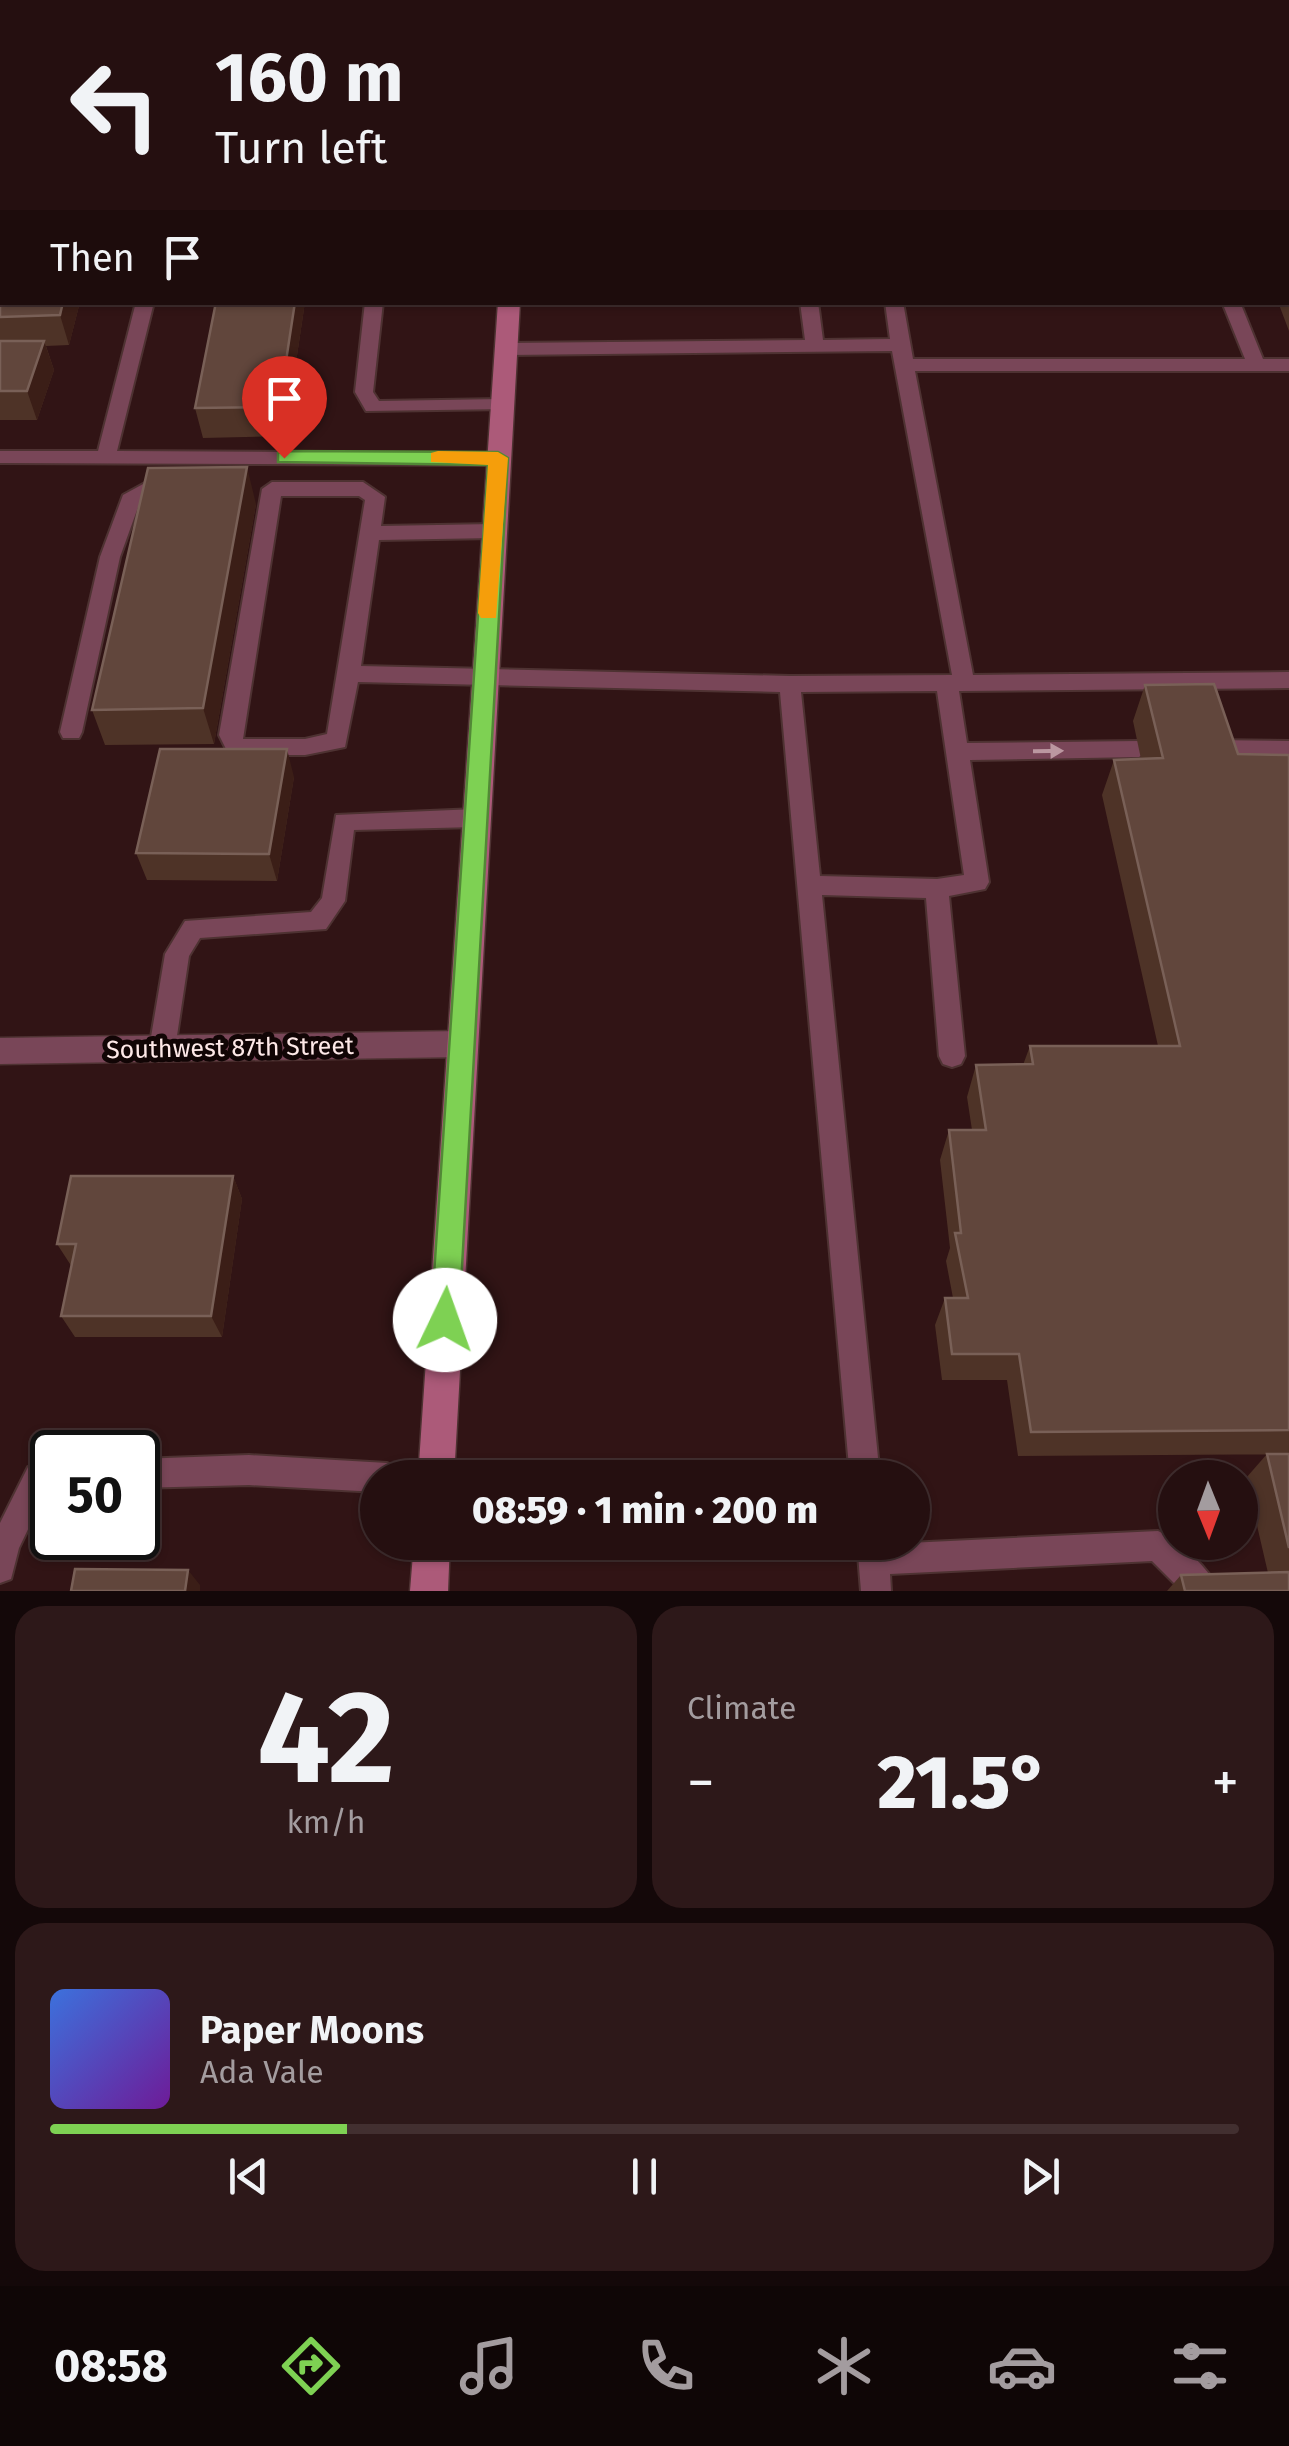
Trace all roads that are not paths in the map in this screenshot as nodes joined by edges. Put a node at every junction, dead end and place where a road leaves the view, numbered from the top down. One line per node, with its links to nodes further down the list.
1 (143, 305): 14 (lane)
2 (374, 305): 12 (lane)
3 (509, 305): 8 (main road)
4 (809, 305): 7 (lane)
5 (895, 305): 9 (lane)
6 (1232, 305): 10 (lane)
7 (815, 347): 8 (lane); 9 (lane)
8 (506, 349): 12 (main road)
9 (903, 355): 10 (lane); 22 (lane)
10 (1256, 364): 11 (lane)
11 (1289, 364)
12 (502, 405): 15 (main road)
13 (0, 457): 14 (lane)
14 (106, 457): 15 (lane)
15 (498, 458): 17 (main road)
16 (195, 489): 24 (lane)
17 (494, 532): 18 (lane); 20 (main road)
18 (372, 533): 19 (lane); 19 (lane)
19 (349, 674): 20 (lane)
20 (484, 675): 23 (lane); 29 (main road)
21 (1289, 680): 22 (lane)
22 (955, 683): 23 (lane); 28 (lane)
23 (790, 684): 30 (lane)
24 (71, 732)
25 (1209, 748): 27 (lane)
26 (1139, 749): 28 (lane, one-way to 26)
27 (1289, 749)
28 (957, 752): 31 (lane)
29 (476, 818): 32 (main road); 33 (lane)
30 (809, 886): 31 (lane); 37 (lane)
31 (937, 889): 35 (lane)
32 (461, 1044): 33 (street, Southwest 87th Street); 36 (main road)
33 (162, 1049): 34 (street, Southwest 87th Street)
34 (0, 1052)
35 (952, 1056)
36 (437, 1460)
37 (863, 1460)
38 (160, 1473): 39 (lane)
39 (360, 1476)
40 (30, 1494): 43 (lane)
41 (431, 1560): 44 (main road)
42 (874, 1565): 45 (lane)
43 (0, 1568)
44 (429, 1591)
45 (1204, 1591)

